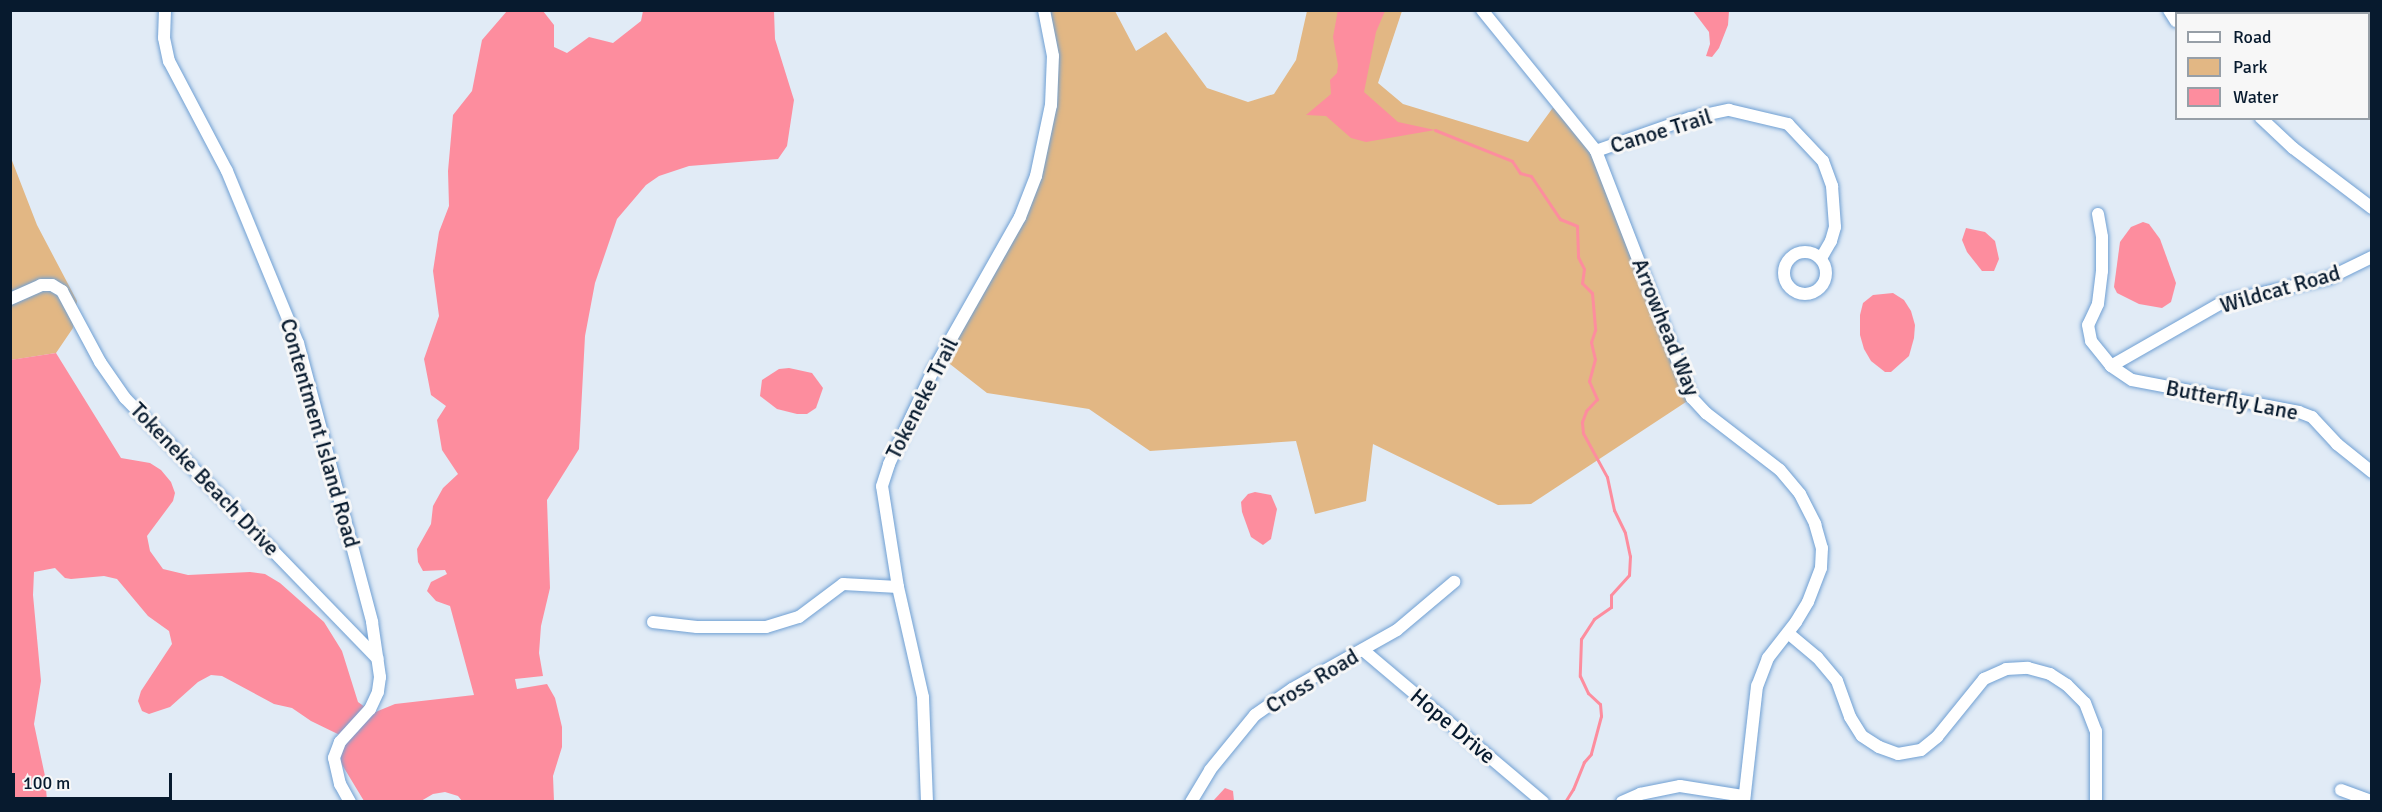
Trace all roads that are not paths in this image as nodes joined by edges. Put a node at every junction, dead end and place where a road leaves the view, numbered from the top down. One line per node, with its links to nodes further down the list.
1 (165, 10): 18 (street, Contentment Island Road)
2 (1044, 10): 14 (street, Tokeneke Trail)
3 (1482, 10): 5 (street, Arrowhead Way)
4 (2263, 120): 6 (street)
5 (1596, 151): 8 (street, Canoe Trail); 16 (street, Arrowhead Way)
6 (2372, 208)
7 (2098, 214): 11 (street)
8 (1821, 258)
9 (2372, 258): 11 (street, Wildcat Road)
10 (10, 299): 18 (street, Tokeneke Beach Drive)
11 (2110, 366): 12 (street, Butterfly Lane)
12 (2372, 472)
13 (1454, 582): 17 (street, Cross Road)
14 (898, 587): 15 (street); 22 (street, Tokeneke Trail)
15 (653, 622)
16 (1788, 633): 20 (street, Arrowhead Way); 26 (street)
17 (1364, 650): 23 (street, Cross Road); 24 (street, Hope Drive)
18 (378, 659): 21 (street, Contentment Island Road)
19 (2342, 790): 27 (street)
20 (1744, 799): 25 (street)
21 (350, 801)
22 (927, 801)
23 (1191, 801)
24 (1543, 801)
25 (1622, 801)
26 (2096, 801)
27 (2372, 801)

